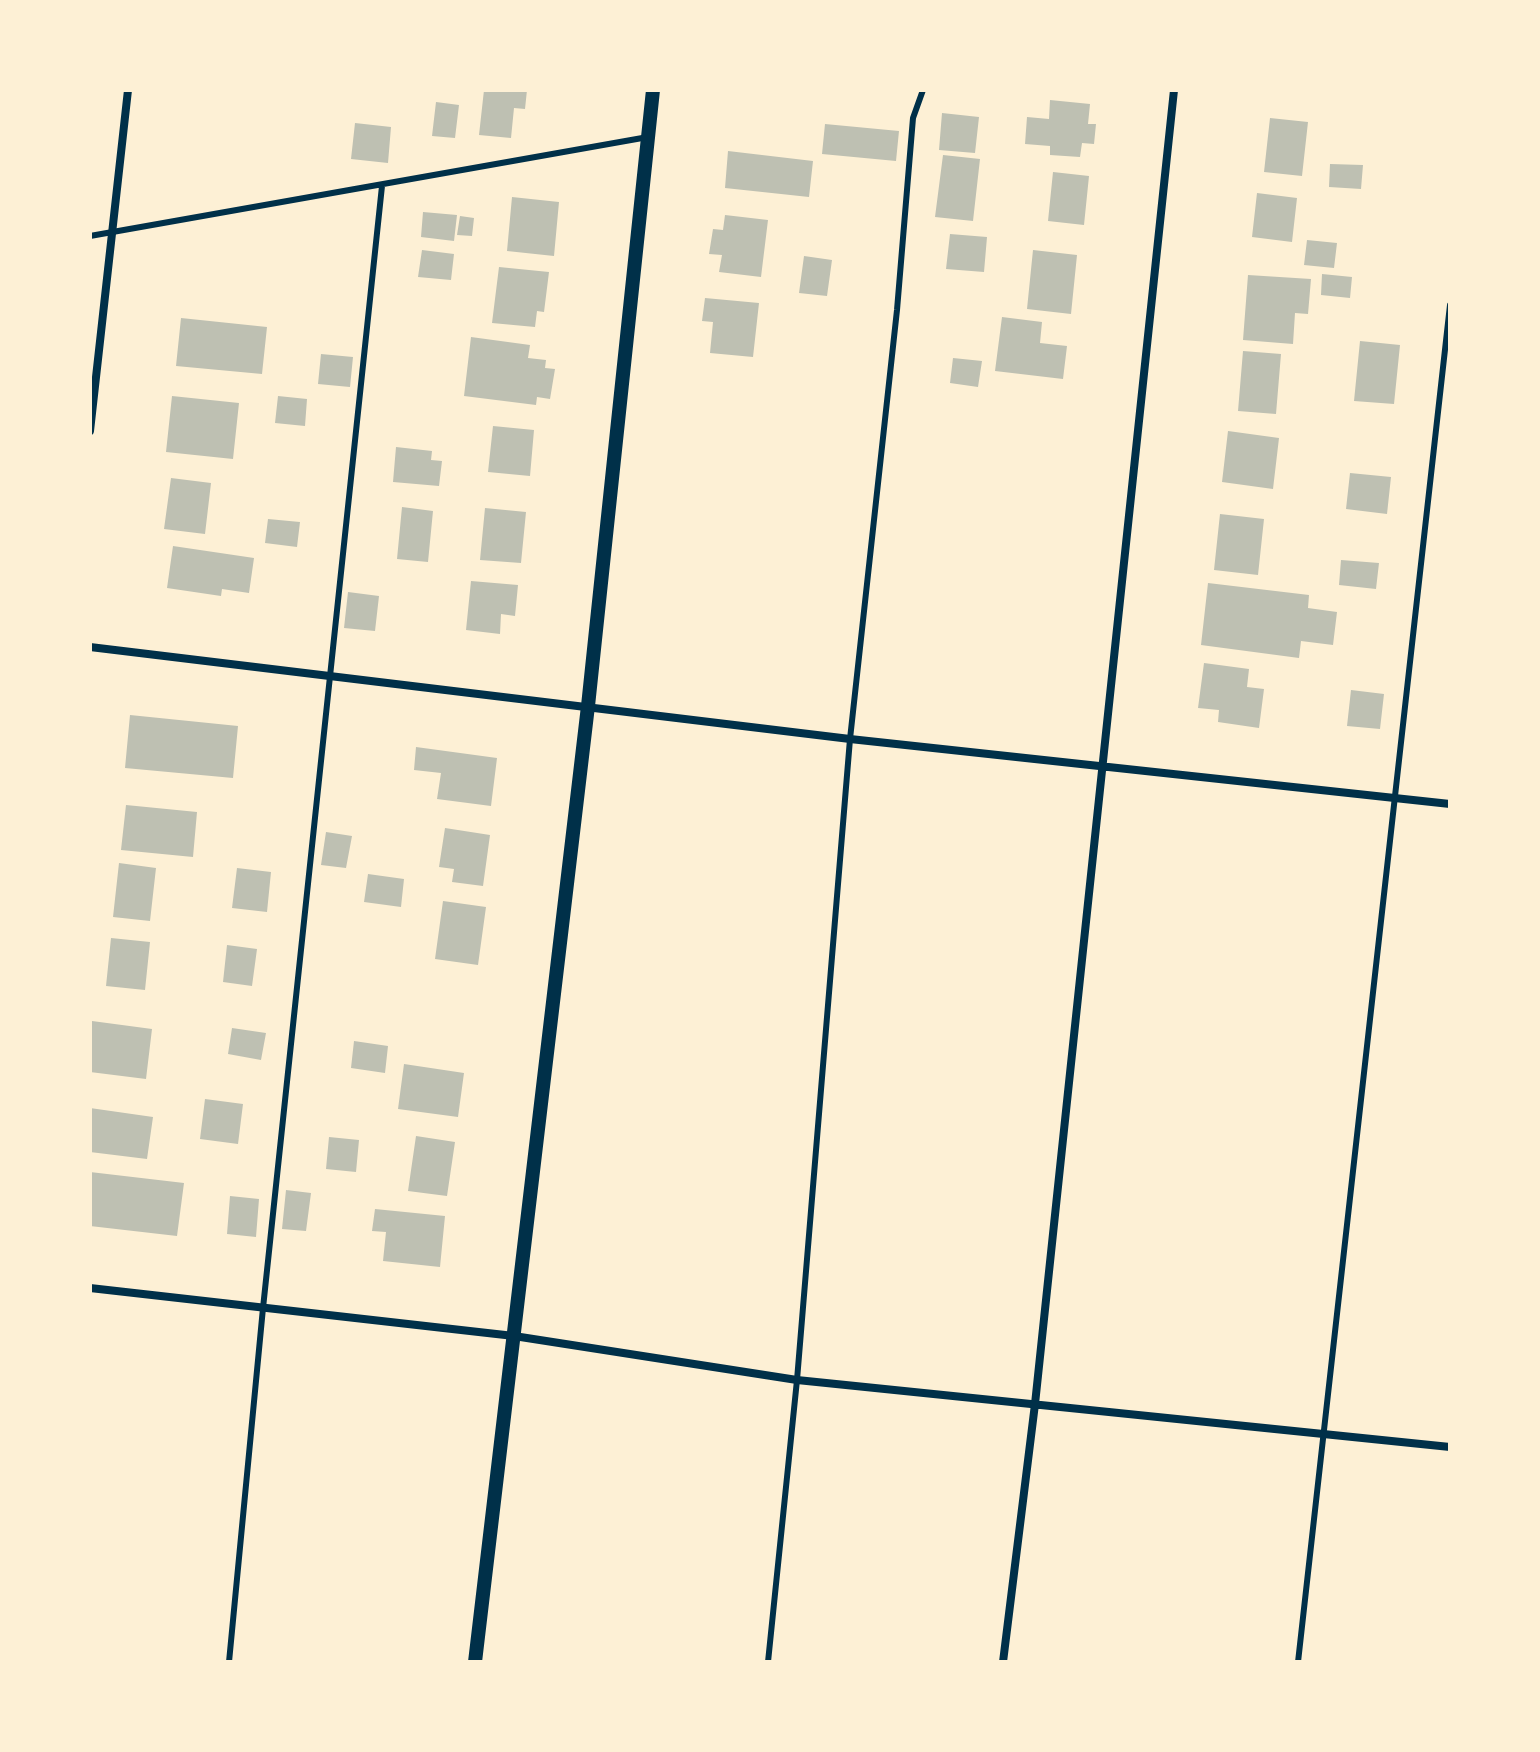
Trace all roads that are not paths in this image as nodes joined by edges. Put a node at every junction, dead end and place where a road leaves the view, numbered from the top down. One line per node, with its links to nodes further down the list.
1 (128, 90): 7 (street)
2 (653, 90): 5 (street)
3 (923, 90): 14 (lane)
4 (1174, 90): 15 (street)
5 (648, 137): 6 (lane); 13 (street)
6 (382, 186): 7 (lane); 12 (lane)
7 (112, 232): 8 (lane); 10 (street)
8 (90, 236)
9 (1450, 305): 16 (lane)
10 (90, 431)
11 (90, 647): 12 (street)
12 (332, 676): 13 (street); 19 (lane)
13 (588, 706): 14 (street); 20 (street)
14 (850, 739): 15 (street); 21 (lane)
15 (1104, 765): 16 (street); 22 (street)
16 (1394, 798): 17 (street); 23 (lane)
17 (1450, 804)
18 (90, 1288): 19 (street)
19 (263, 1308): 20 (street); 25 (lane)
20 (514, 1336): 21 (street); 26 (street)
21 (797, 1380): 22 (street); 27 (lane)
22 (1035, 1404): 23 (street); 28 (street)
23 (1325, 1434): 24 (street); 29 (lane)
24 (1450, 1447)
25 (229, 1662)
26 (475, 1662)
27 (768, 1662)
28 (1003, 1662)
29 (1298, 1662)

